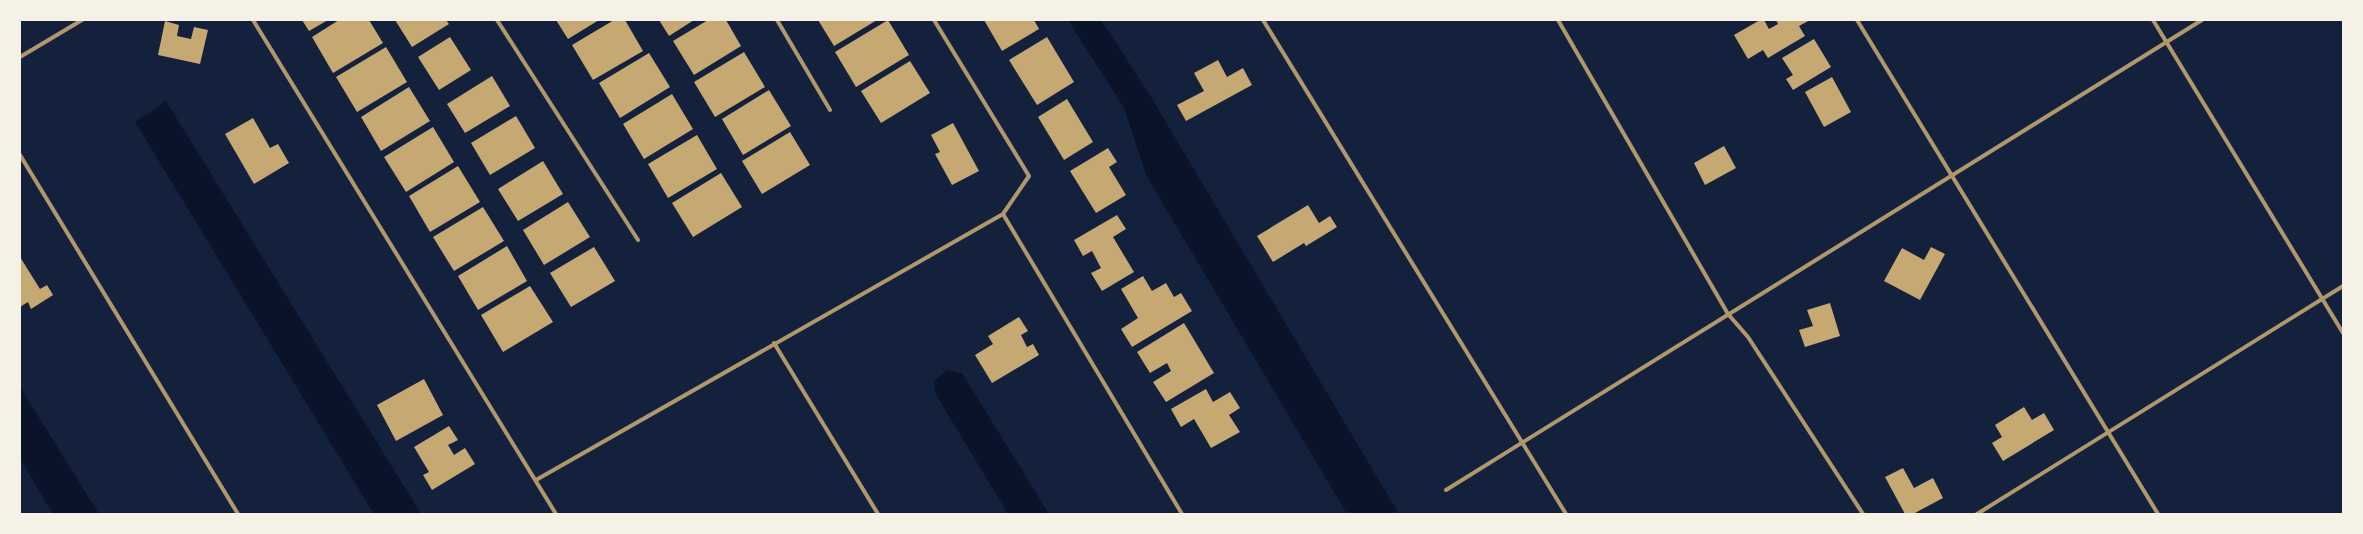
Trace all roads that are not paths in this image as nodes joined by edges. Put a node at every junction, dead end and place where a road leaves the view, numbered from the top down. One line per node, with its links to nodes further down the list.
1 (82, 20): 12 (street)
2 (253, 20): 25 (street)
3 (497, 20): 17 (street)
4 (777, 20): 13 (street)
5 (934, 20): 16 (street)
6 (1263, 20): 24 (street)
7 (1558, 20): 20 (street)
8 (1857, 20): 15 (street)
9 (2152, 20): 11 (street)
10 (2202, 20): 11 (street)
11 (2166, 43): 15 (street); 19 (street)
12 (20, 57)
13 (830, 110)
14 (20, 155): 27 (street)
15 (1952, 178): 20 (street); 23 (street)
16 (1002, 214): 22 (street); 30 (street)
17 (638, 240)
18 (2343, 286): 19 (street)
19 (2322, 299): 21 (street); 23 (street)
20 (1728, 314): 24 (street); 32 (street)
21 (2343, 333)
22 (774, 343): 25 (street); 29 (street)
23 (2108, 431): 33 (street); 34 (street)
24 (1523, 442): 26 (street); 31 (street)
25 (536, 480): 28 (street)
26 (1446, 490)
27 (238, 514)
28 (556, 514)
29 (878, 514)
30 (1182, 514)
31 (1566, 514)
32 (1863, 514)
33 (1977, 514)
34 (2158, 514)

